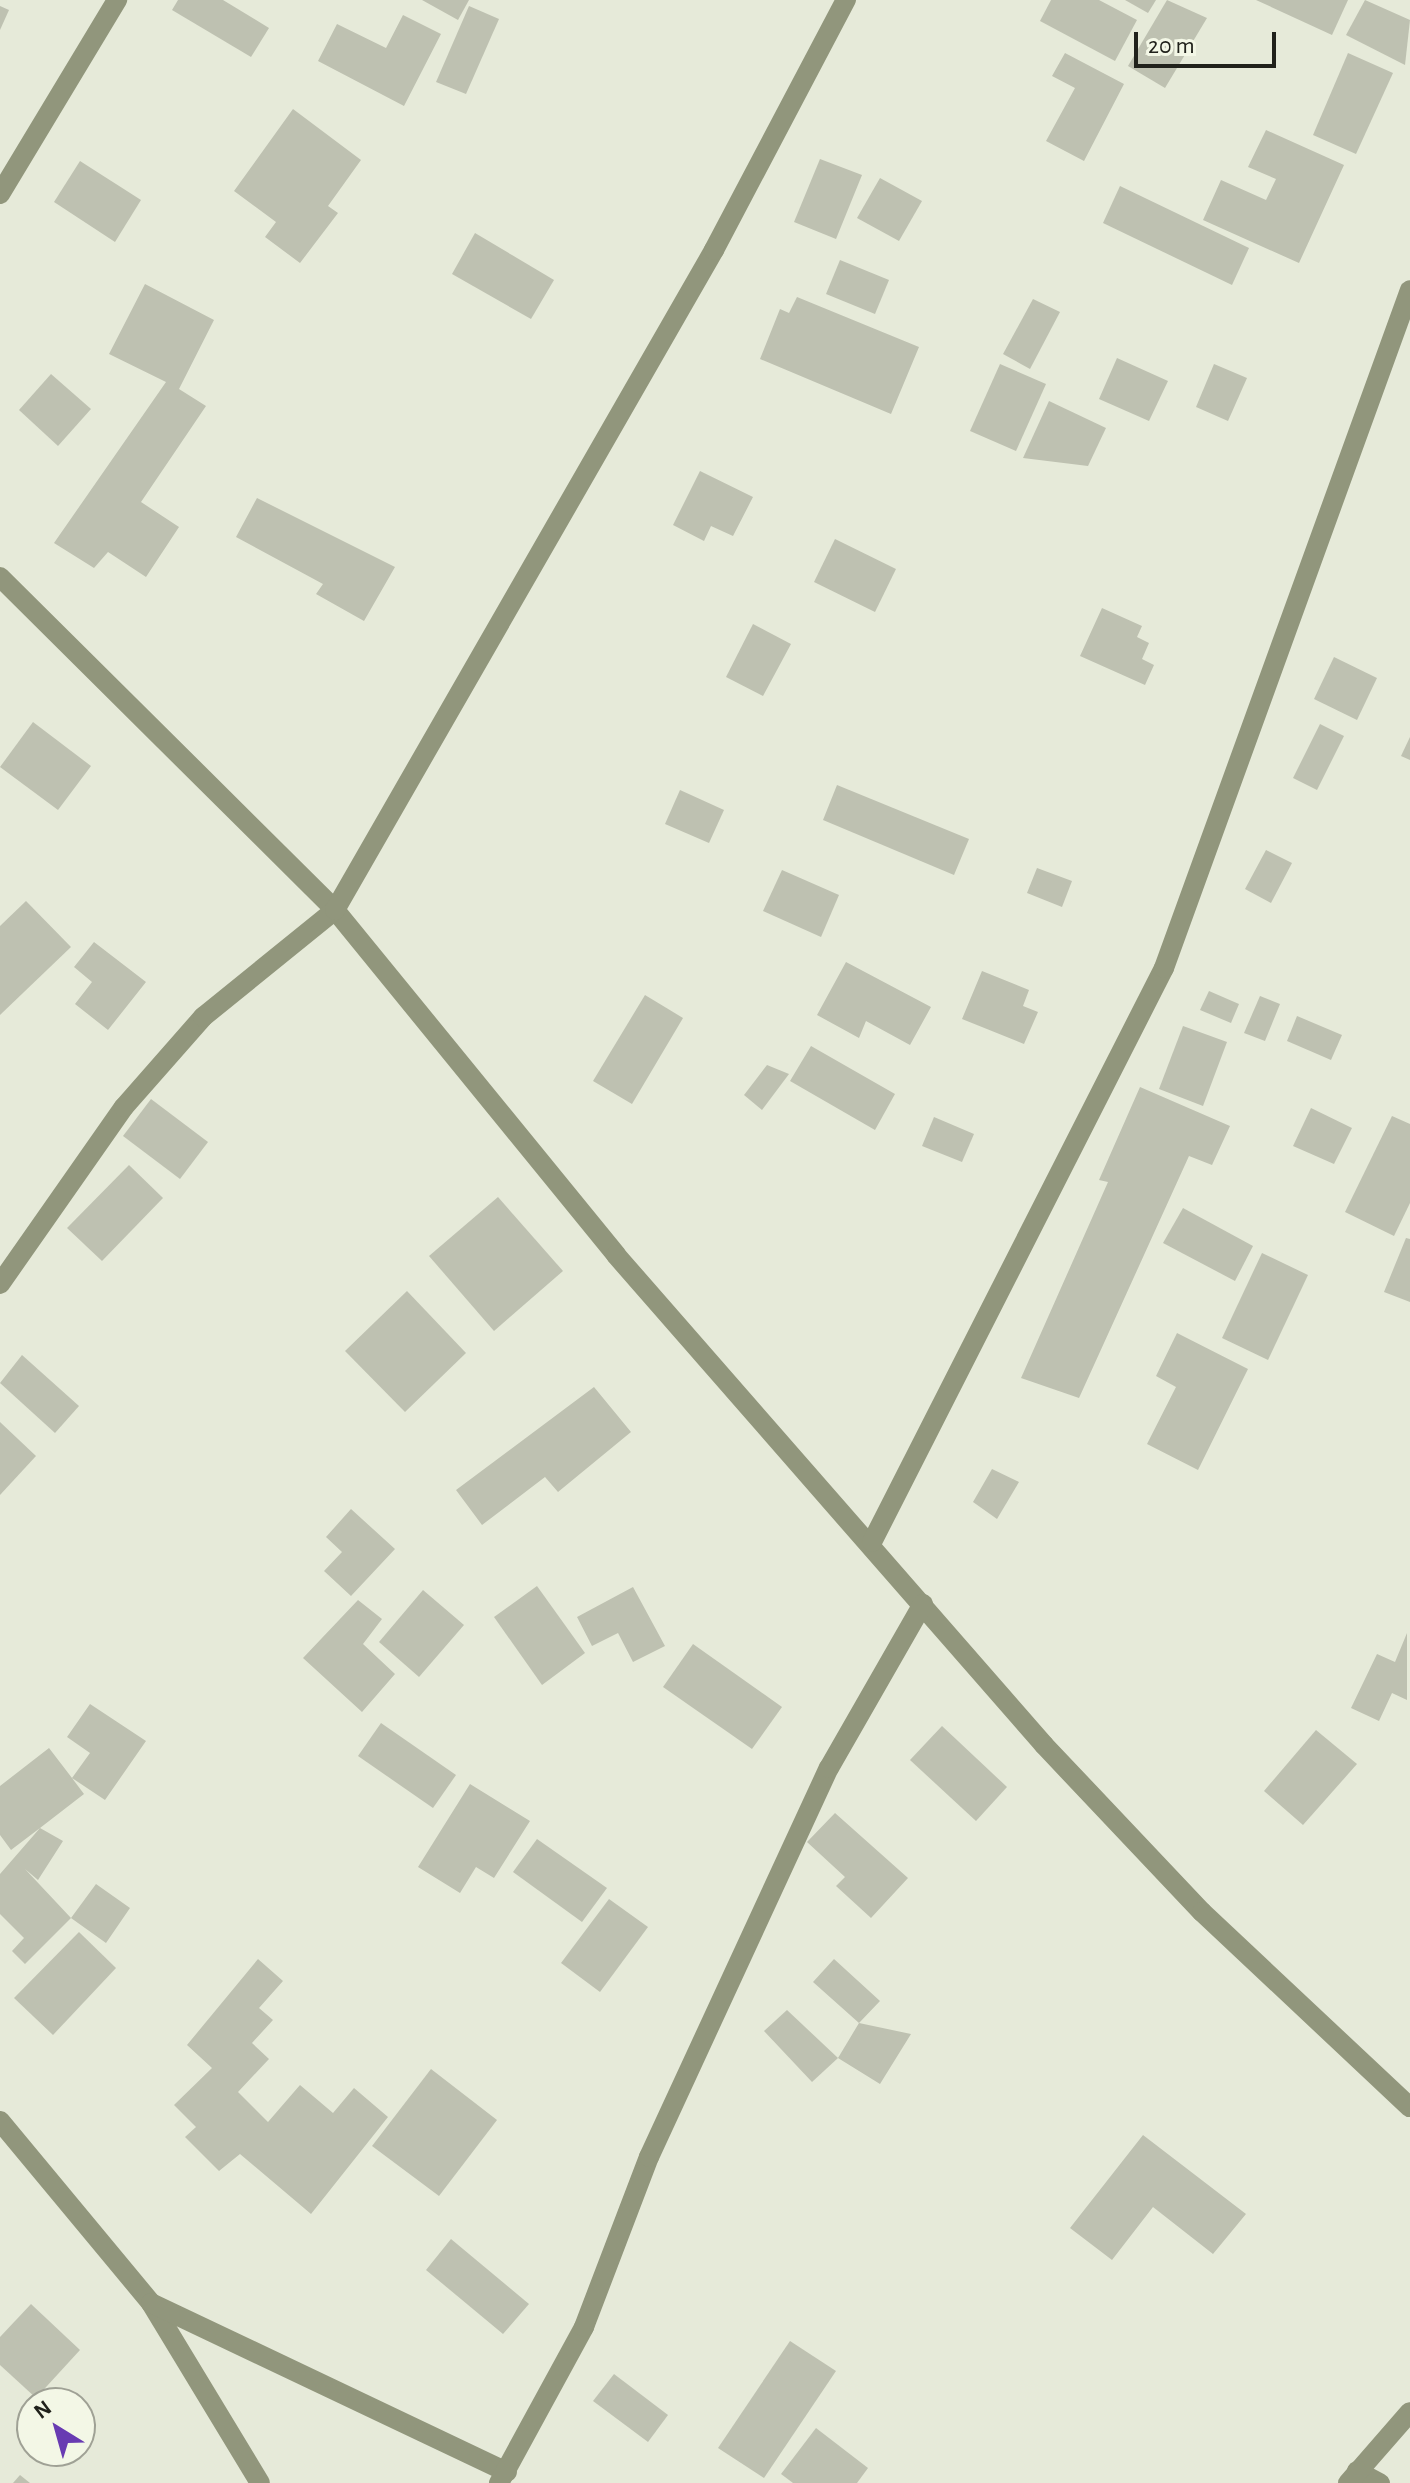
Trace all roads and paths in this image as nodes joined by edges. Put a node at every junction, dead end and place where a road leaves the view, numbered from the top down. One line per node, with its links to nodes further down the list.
1 (117, 0): 3 (street)
2 (846, 0): 6 (street)
3 (0, 194)
4 (1410, 290): 8 (street)
5 (0, 577): 6 (street)
6 (335, 910): 7 (street); 8 (street)
7 (0, 1284)
8 (872, 1542): 9 (street)
9 (923, 1604): 10 (street); 14 (street)
10 (1410, 2107)
11 (0, 2121): 12 (street)
12 (151, 2303): 14 (street); 16 (street)
13 (1410, 2412): 15 (street)
14 (503, 2477)
15 (1352, 2477): 17 (street)
16 (260, 2483)
17 (1380, 2483)

